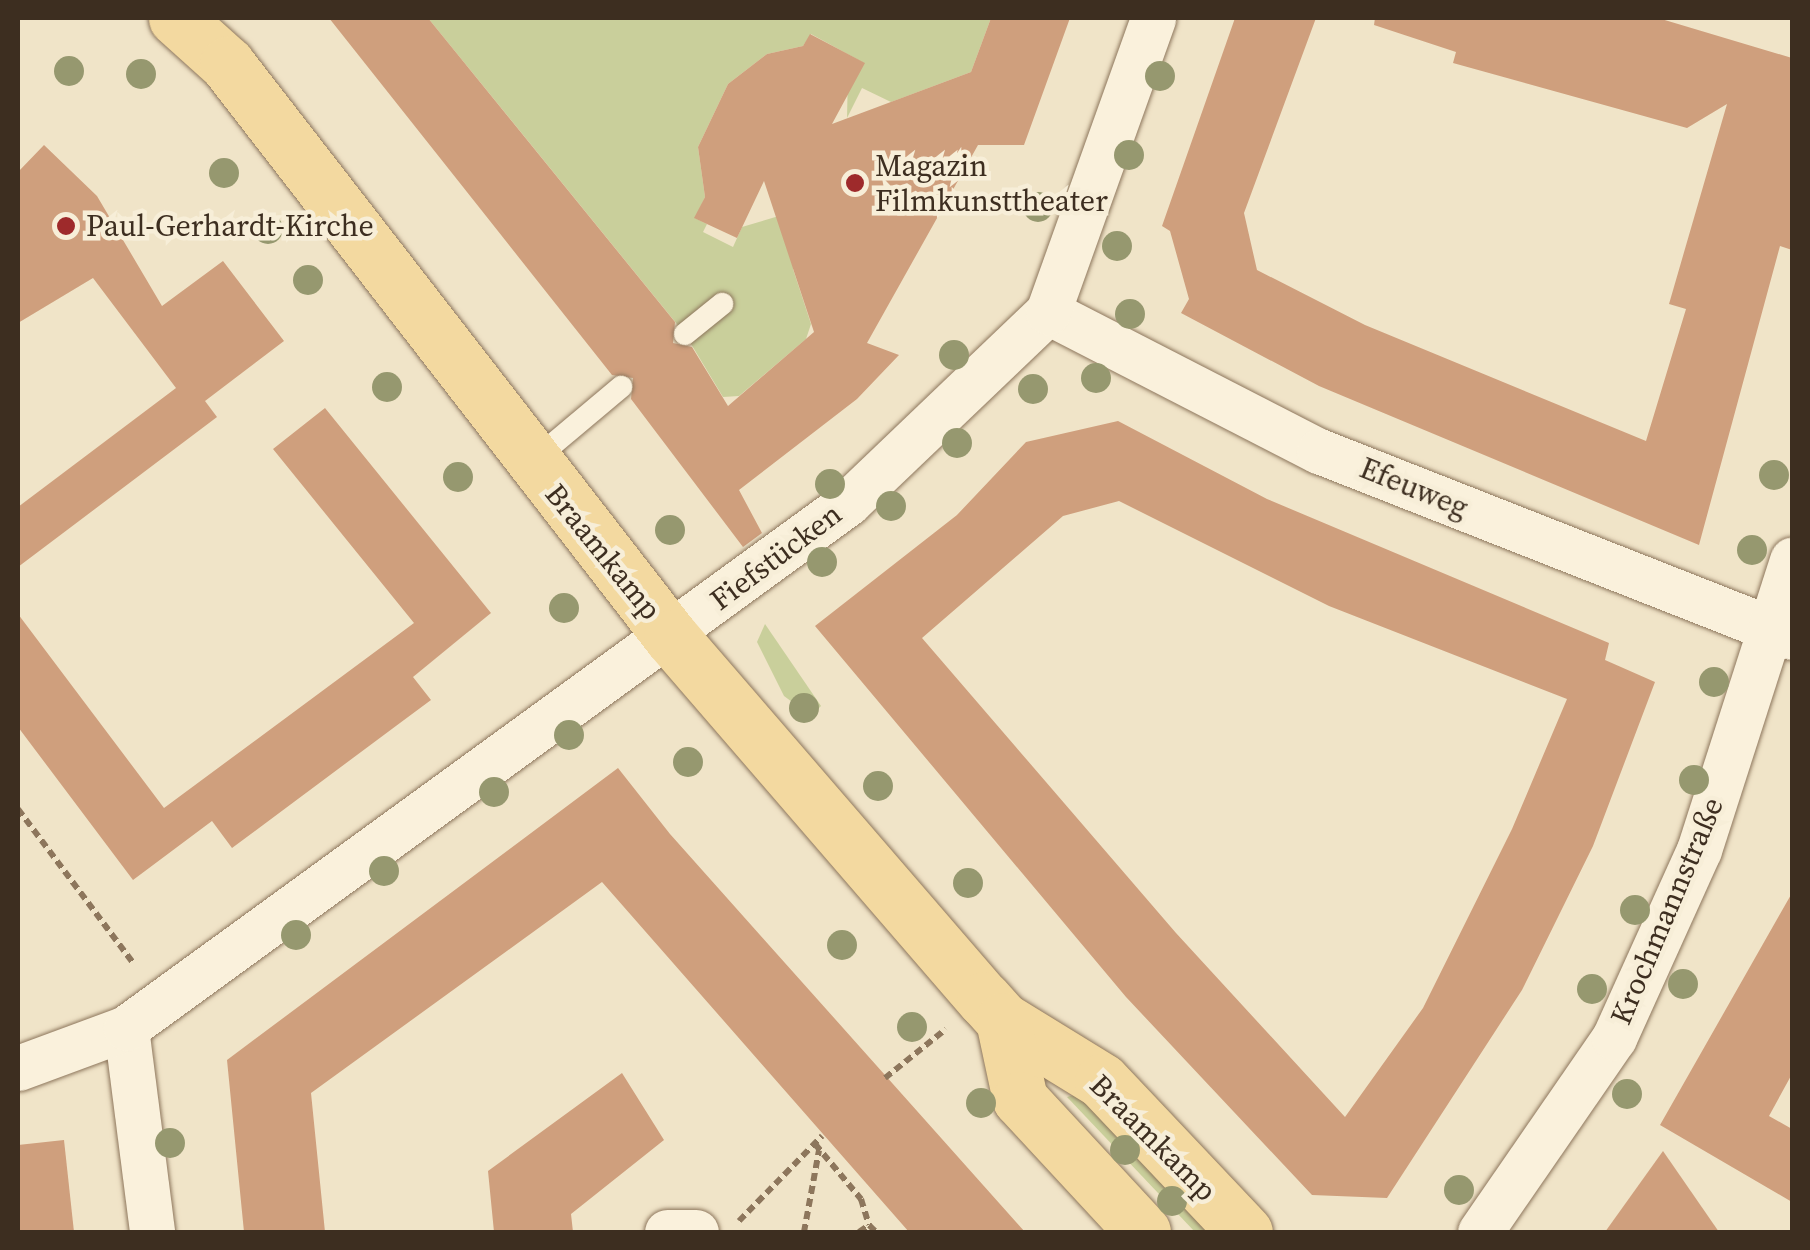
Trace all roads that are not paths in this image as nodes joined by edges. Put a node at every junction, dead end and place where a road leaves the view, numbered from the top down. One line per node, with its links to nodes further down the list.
1 (176, 18): 3 (main road, Braamkamp)
2 (1153, 18): 5 (street, Fiefstücken)
3 (218, 41): 8 (main road, Braamkamp)
4 (722, 304): 6 (lane)
5 (1048, 312): 10 (street, Efeuweg); 11 (street, Fiefstücken)
6 (685, 334)
7 (622, 387): 8 (lane)
8 (531, 462): 11 (main road, Braamkamp)
9 (1792, 560): 10 (street, Krochmannstraße)
10 (1781, 633): 20 (street, Krochmannstraße)
11 (671, 637): 12 (main road, Braamkamp); 13 (street, Fiefstücken)
12 (994, 1009): 18 (main road, Braamkamp); 19 (main road, Braamkamp)
13 (126, 1028): 14 (street, Fiefstücken); 15 (street)
14 (18, 1068)
15 (152, 1232)
16 (667, 1232): 17 (street)
17 (696, 1232)
18 (1144, 1232)
19 (1246, 1232)
20 (1480, 1232)

